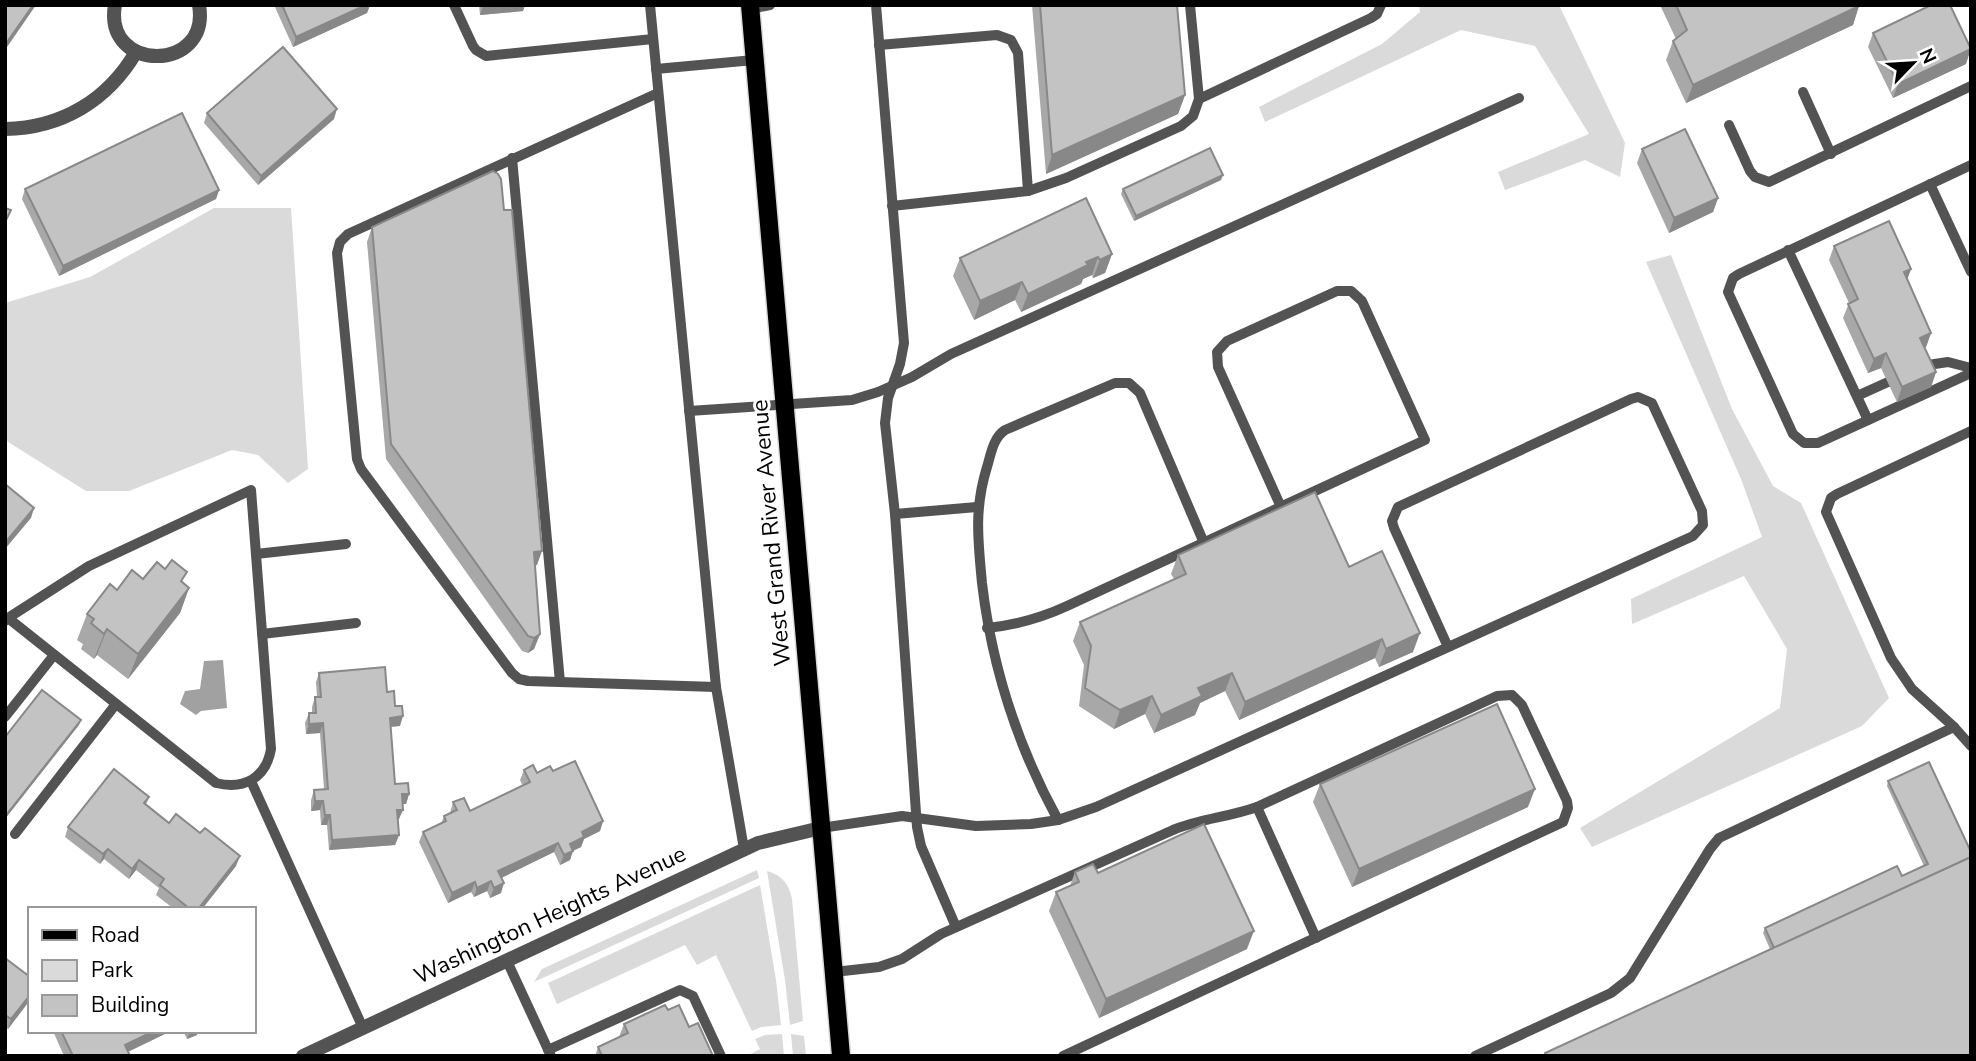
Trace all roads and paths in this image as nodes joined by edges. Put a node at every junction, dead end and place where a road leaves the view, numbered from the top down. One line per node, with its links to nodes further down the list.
1 (115, 5): 12 (street)
2 (199, 5): 12 (street)
3 (454, 5): 10 (lane)
4 (650, 5): 10 (lane)
5 (770, 5): 9 (lane)
6 (876, 5): 11 (lane)
7 (1190, 5): 19 (lane)
8 (1381, 5): 19 (lane)
9 (750, 7): 13 (main road, West Grand River Avenue)
10 (653, 39): 14 (lane)
11 (878, 45): 26 (lane); 27 (lane)
12 (136, 52): 21 (street)
13 (754, 60): 14 (lane); 35 (main road, West Grand River Avenue)
14 (656, 69): 17 (lane)
15 (1971, 86): 22 (lane)
16 (1802, 92): 22 (lane)
17 (658, 93): 23 (lane); 36 (lane)
18 (1519, 98): 33 (lane)
19 (1199, 99): 26 (lane)
20 (1729, 125): 22 (lane)
21 (5, 129)
22 (1831, 154)
23 (512, 158): 51 (lane); 51 (lane)
24 (1971, 165): 25 (lane)
25 (1930, 184): 28 (lane); 29 (lane)
26 (1028, 191): 27 (lane)
27 (892, 206): 33 (lane)
28 (1788, 250): 34 (lane); 37 (lane)
29 (1971, 272)
30 (1921, 366): 31 (lane)
31 (1971, 371): 37 (lane)
32 (1888, 382): 34 (lane)
33 (891, 387): 35 (lane); 41 (lane)
34 (1857, 396): 37 (lane)
35 (784, 405): 36 (lane); 61 (main road, West Grand River Avenue)
36 (689, 411): 52 (lane)
37 (1868, 420)
38 (1971, 431): 55 (lane)
39 (1282, 507): 39 (lane); 42 (lane)
40 (977, 508): 41 (lane); 42 (lane); 47 (lane)
41 (895, 514): 59 (lane)
42 (1204, 542): 47 (lane)
43 (346, 544): 44 (lane)
44 (256, 554): 45 (lane); 48 (lane)
45 (7, 620): 50 (lane)
46 (356, 623): 48 (lane)
47 (987, 628): 60 (lane)
48 (262, 634): 57 (lane)
49 (1448, 648): 49 (lane); 60 (lane)
50 (54, 655): 53 (lane); 54 (lane)
51 (560, 682): 52 (lane)
52 (716, 687): 63 (lane)
53 (116, 704): 57 (lane); 62 (lane)
54 (5, 717)
55 (1954, 727): 56 (lane); 74 (lane)
56 (1971, 746)
57 (251, 781): 68 (lane)
58 (1256, 807): 64 (lane); 65 (lane); 65 (lane)
59 (916, 818): 60 (lane); 61 (lane); 64 (lane)
60 (1059, 820)
61 (821, 828): 63 (street, Washington Heights Avenue); 67 (main road, West Grand River Avenue)
62 (15, 834)
63 (744, 849): 66 (street, Washington Heights Avenue)
64 (956, 927): 67 (lane)
65 (1316, 938): 73 (lane)
66 (507, 961): 68 (street, Washington Heights Avenue); 69 (lane)
67 (834, 972): 72 (main road, West Grand River Avenue)
68 (363, 1028): 70 (street, Washington Heights Avenue)
69 (550, 1053): 71 (lane)
70 (303, 1056)
71 (721, 1056)
72 (841, 1056)
73 (1063, 1056)
74 (1475, 1056)

